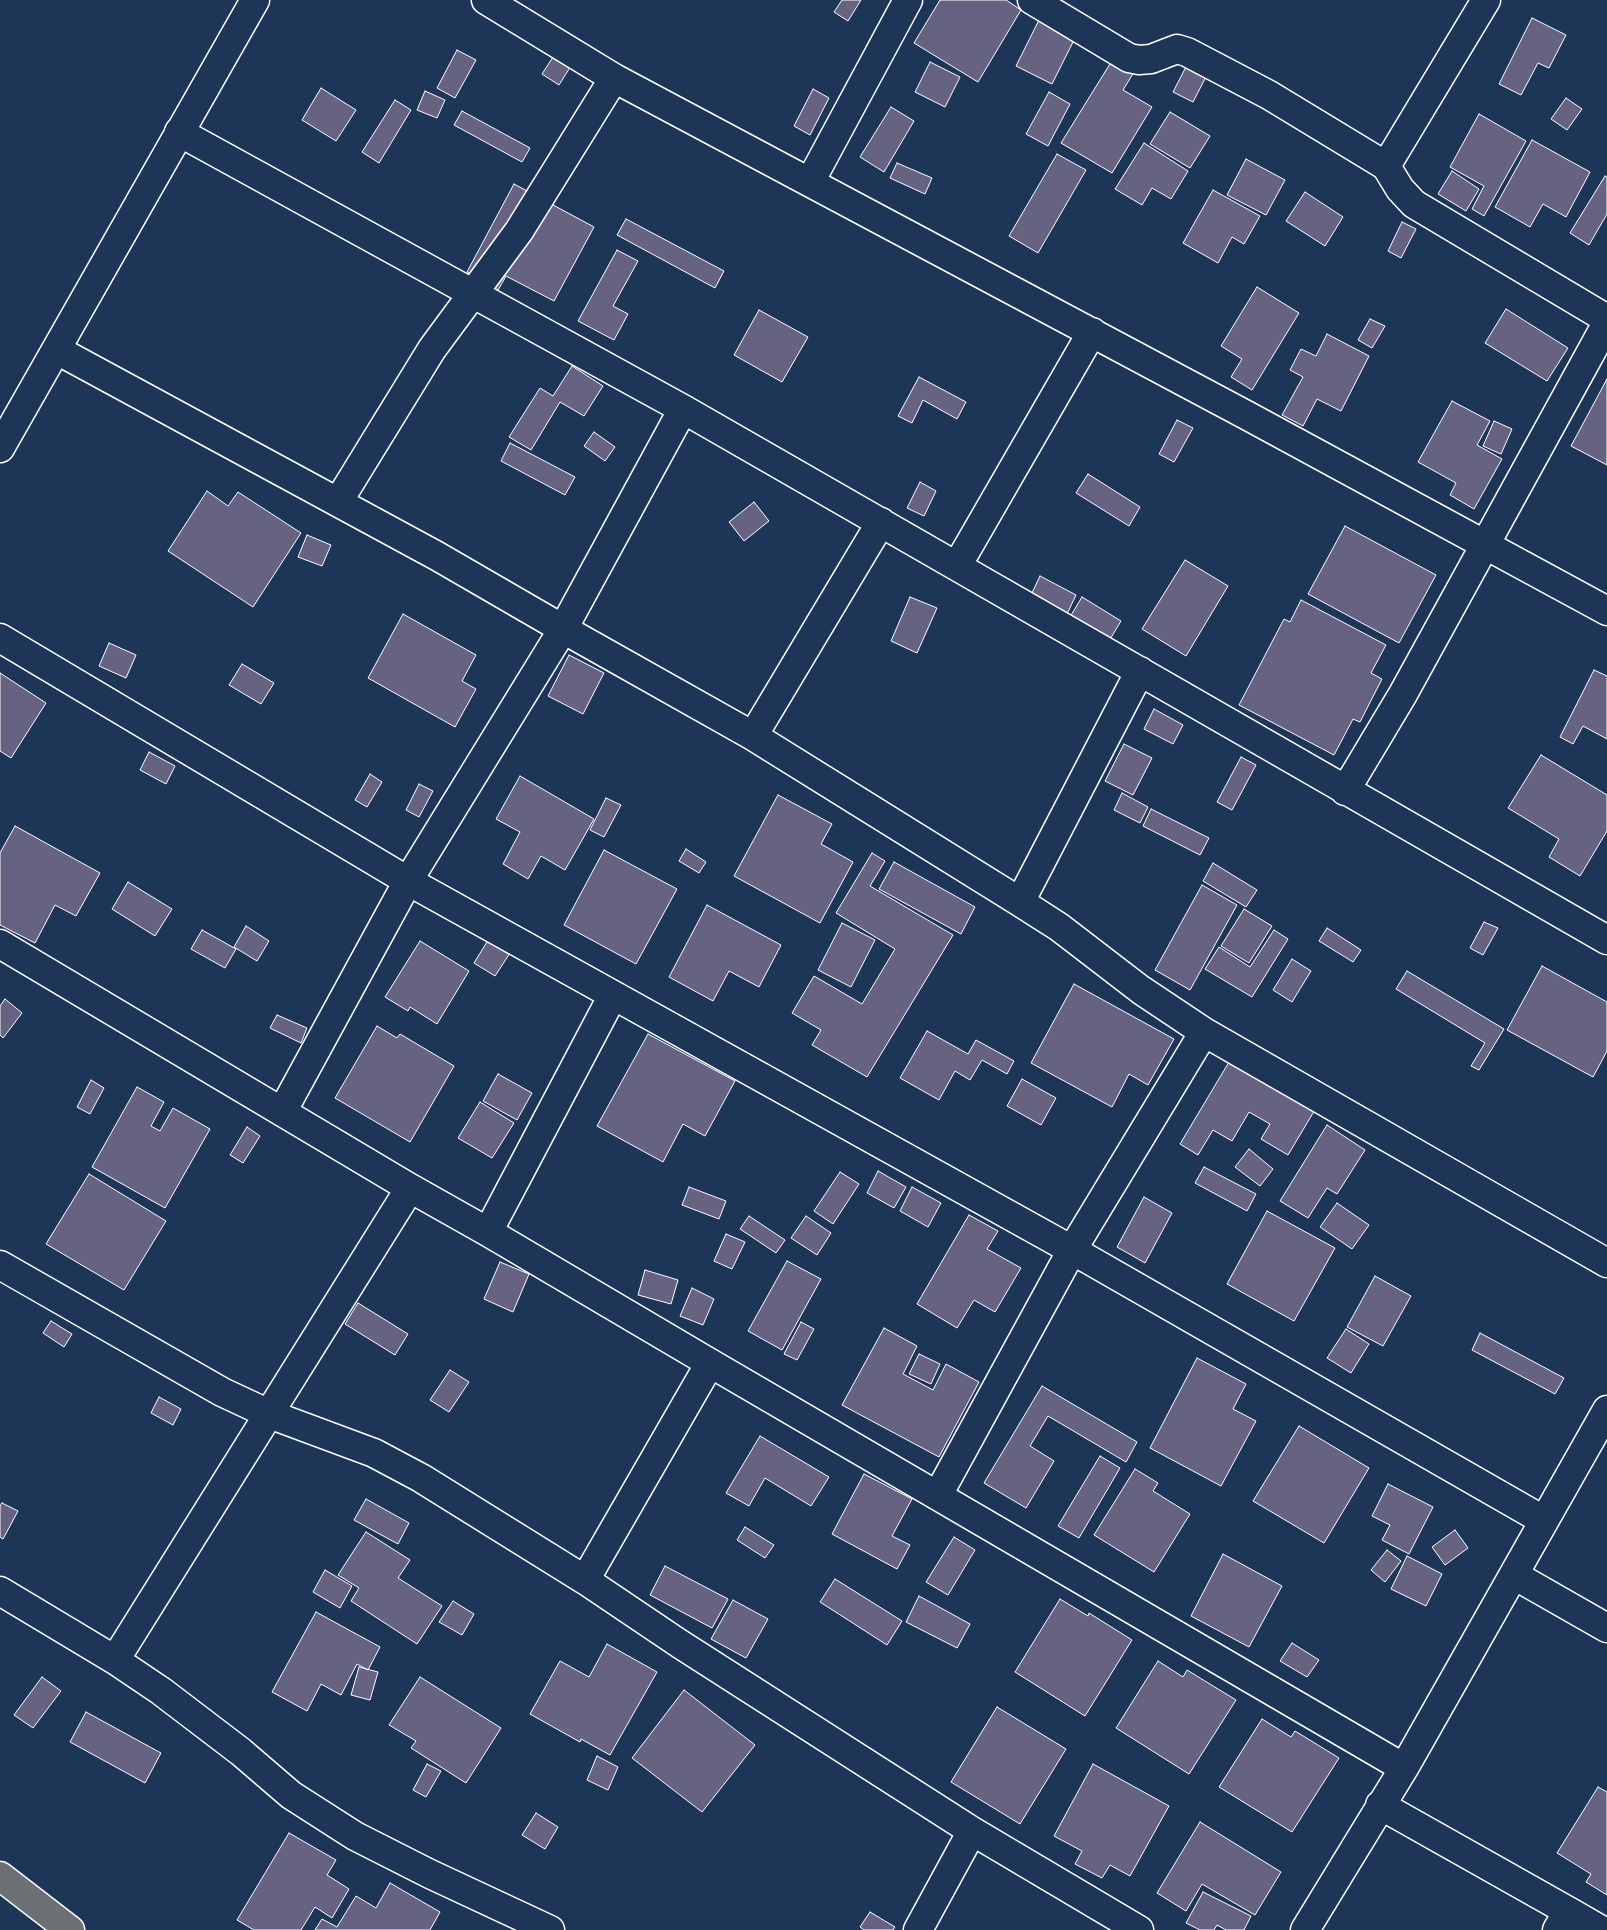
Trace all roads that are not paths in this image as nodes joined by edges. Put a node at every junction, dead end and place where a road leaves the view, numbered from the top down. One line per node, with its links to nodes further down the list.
1 (255, 0): 7 (street)
2 (486, 0): 6 (street)
3 (908, 0): 9 (street)
4 (1032, 0): 8 (street)
5 (1486, 0): 8 (street)
6 (614, 78): 9 (street); 10 (street)
7 (179, 132): 10 (street); 14 (street)
8 (1386, 166): 11 (street)
9 (810, 182): 13 (street)
10 (473, 293): 15 (street); 17 (street)
11 (1607, 319)
12 (1607, 323): 19 (street)
13 (1092, 332): 19 (street); 20 (street)
14 (57, 350): 16 (street); 17 (street)
15 (683, 409): 18 (street); 22 (street)
16 (0, 448)
17 (338, 502): 22 (street)
18 (881, 522): 20 (street); 25 (street)
19 (1484, 545): 21 (street); 26 (street)
20 (957, 566): 24 (street)
21 (1607, 611)
22 (563, 629): 25 (street); 27 (street)
23 (0, 638): 27 (street)
24 (1140, 672): 26 (street); 28 (street)
25 (753, 736): 28 (street)
26 (1345, 791): 29 (street)
27 (408, 881): 31 (street); 33 (street)
28 (1020, 902): 32 (street)
29 (1607, 940)
30 (0, 944): 33 (street)
31 (613, 995): 35 (street); 36 (street)
32 (1204, 1032): 36 (street); 37 (street)
33 (282, 1112): 34 (street)
34 (410, 1188): 35 (street); 41 (street)
35 (488, 1232): 39 (street)
36 (1072, 1250): 42 (street); 43 (street)
37 (1607, 1263)
38 (0, 1265): 41 (street)
39 (710, 1363): 42 (street); 45 (street)
40 (1607, 1410): 43 (street)
41 (269, 1414): 45 (street); 48 (street)
42 (938, 1495): 49 (street)
43 (1543, 1520): 44 (street)
44 (1514, 1575): 47 (street); 49 (street)
45 (585, 1580): 51 (street)
46 (0, 1591): 48 (street)
47 (1607, 1628)
48 (115, 1660): 55 (street)
49 (1404, 1768): 50 (street)
50 (1380, 1805): 53 (street); 58 (street)
51 (972, 1831): 56 (street); 57 (street)
52 (0, 1876): 54 (highway)
53 (1562, 1921): 59 (street)
54 (70, 1930)
55 (550, 1930)
56 (918, 1930)
57 (1139, 1930)
58 (1305, 1930)
59 (1601, 1930)

